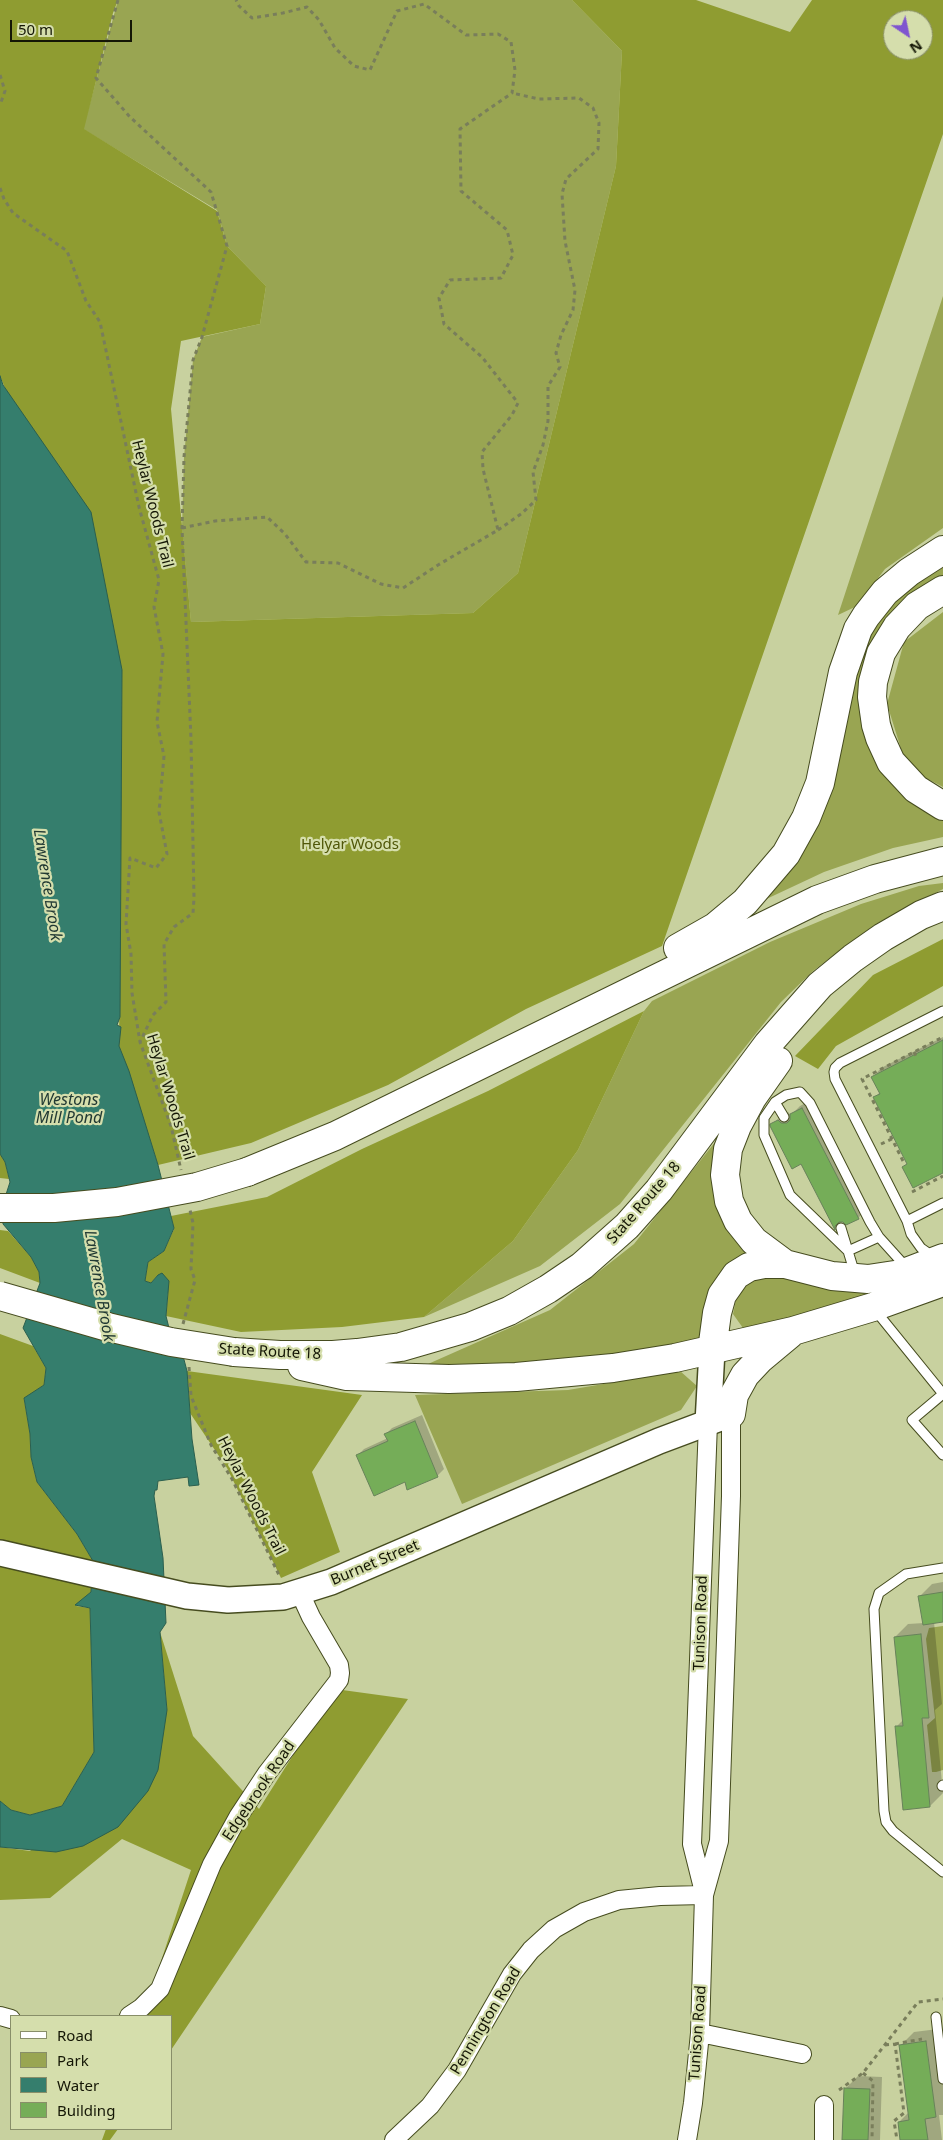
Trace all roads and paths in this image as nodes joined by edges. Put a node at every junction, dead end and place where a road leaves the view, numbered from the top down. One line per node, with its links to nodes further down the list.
1 (118, 0): 7 (path)
2 (236, 0): 4 (path)
3 (0, 75): 5 (path)
4 (512, 93): 8 (path); 8 (path)
5 (0, 105)
6 (0, 188): 18 (path, Heylar Woods Trail)
7 (182, 528): 8 (path); 18 (path)
8 (498, 530)
9 (943, 550): 15 (highway)
10 (943, 590): 11 (highway)
11 (943, 806)
12 (943, 861): 15 (highway)
13 (943, 906): 14 (highway, State Route 18)
14 (853, 958): 34 (highway); 43 (highway, State Route 18)
15 (610, 1001): 29 (highway, bridge)
16 (943, 1011): 30 (lane)
17 (943, 1037): 19 (path)
18 (140, 1042): 24 (path, Heylar Woods Trail)
19 (914, 1052): 20 (path); 23 (path)
20 (917, 1058)
21 (775, 1102): 22 (lane); 32 (lane); 33 (lane)
22 (784, 1117)
23 (903, 1161)
24 (182, 1174)
25 (941, 1176): 26 (path)
26 (912, 1192)
27 (189, 1203): 40 (path)
28 (943, 1203): 30 (lane)
29 (0, 1208)
30 (907, 1222): 35 (lane)
31 (841, 1228): 33 (lane)
32 (879, 1237): 33 (lane); 36 (lane)
33 (848, 1251): 37 (lane)
34 (785, 1264): 37 (highway); 42 (highway)
35 (941, 1267): 36 (highway); 39 (highway)
36 (910, 1271): 37 (highway)
37 (857, 1278)
38 (0, 1296): 43 (highway, State Route 18, bridge)
39 (873, 1307): 41 (highway); 45 (lane)
40 (181, 1331)
41 (793, 1331): 42 (highway); 46 (highway)
42 (712, 1350): 43 (highway); 46 (street, Tunison Road)
43 (234, 1352)
44 (188, 1365): 50 (path, Heylar Woods Trail)
45 (943, 1394): 47 (lane)
46 (719, 1419): 50 (street, Burnet Street); 51 (street, Tunison Road); 52 (street, Tunison Road)
47 (943, 1455)
48 (0, 1553): 50 (street, Burnet Street)
49 (943, 1568): 53 (lane)
50 (292, 1595): 56 (street, Edgebrook Road)
51 (701, 1615): 52 (street); 54 (street, Tunison Road)
52 (727, 1616): 54 (street, Tunison Road)
53 (943, 1872)
54 (704, 1895): 58 (street, Tunison Road); 67 (street, Pennington Road)
55 (943, 1999): 61 (path)
56 (130, 2015)
57 (936, 2017): 64 (lane)
58 (700, 2034): 62 (street); 68 (street, Tunison Road)
59 (922, 2039): 60 (path)
60 (895, 2044): 61 (path); 71 (path)
61 (884, 2045): 63 (path)
62 (802, 2054)
63 (862, 2072): 65 (path); 70 (path)
64 (943, 2079)
65 (839, 2090)
66 (824, 2105): 69 (street)
67 (394, 2140)
68 (687, 2140)
69 (824, 2140)
70 (872, 2140)
71 (897, 2140)

